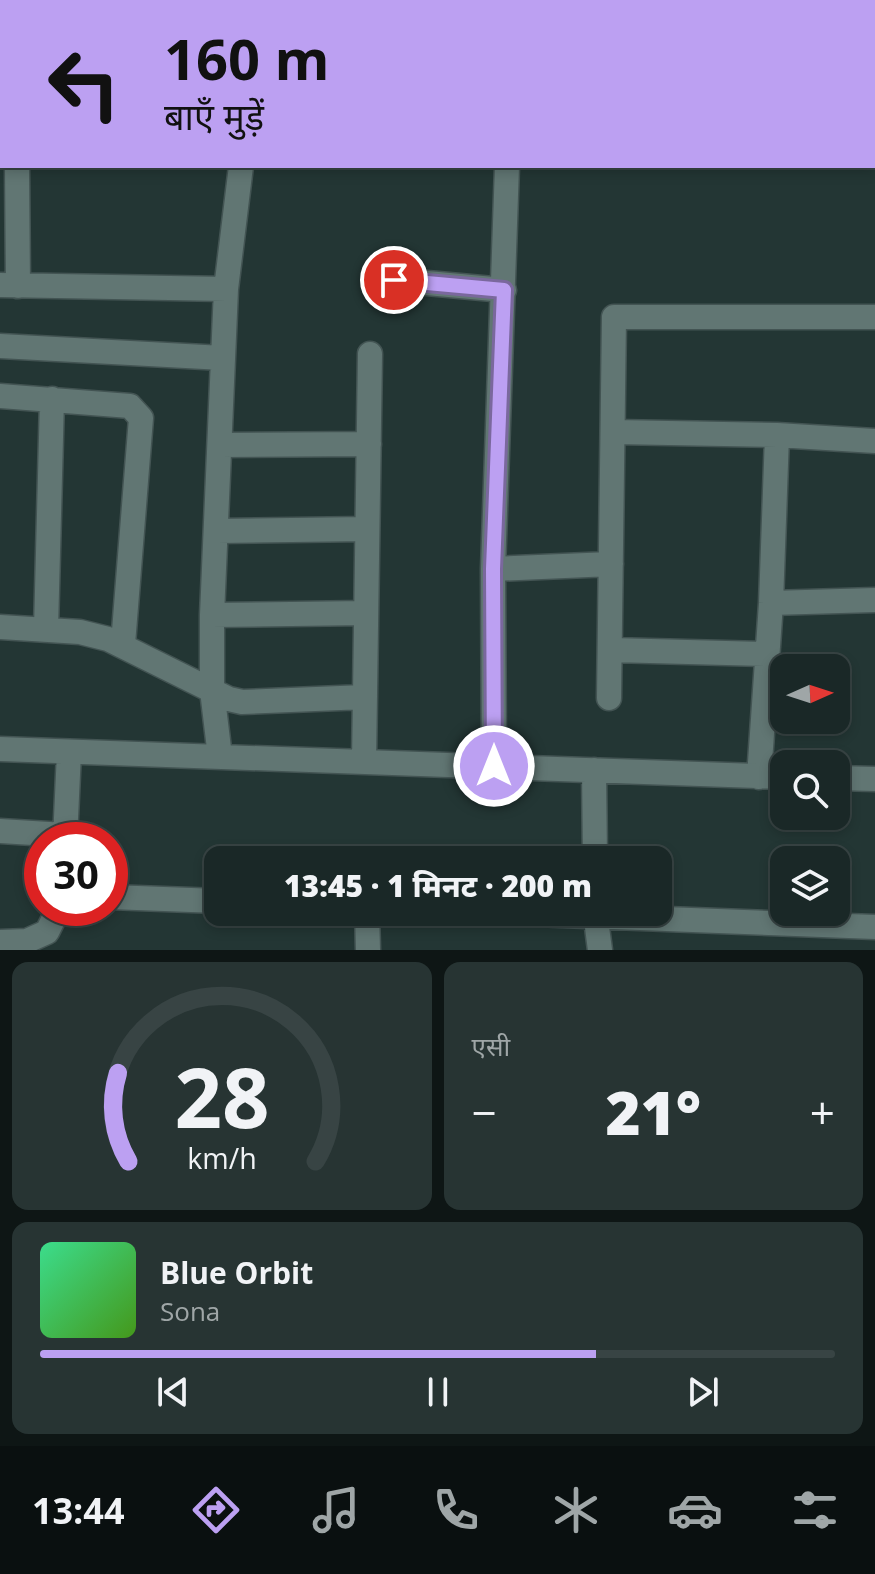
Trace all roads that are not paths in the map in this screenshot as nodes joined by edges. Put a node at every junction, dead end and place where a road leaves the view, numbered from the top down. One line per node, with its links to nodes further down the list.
1 (17, 168): 5 (street)
2 (241, 168): 6 (street)
3 (507, 168): 7 (street)
4 (394, 280): 7 (street)
5 (9, 285): 6 (street)
6 (226, 289): 11 (street)
7 (504, 290): 22 (street)
8 (875, 317): 14 (street)
9 (0, 346): 11 (street)
10 (370, 354): 17 (street)
11 (223, 358): 18 (street)
12 (0, 396): 13 (street)
13 (52, 399): 28 (street); 29 (street)
14 (615, 432): 15 (street); 21 (street)
15 (777, 435): 16 (street); 24 (street)
16 (875, 441)
17 (369, 444): 18 (street); 19 (street)
18 (220, 445): 20 (street)
19 (366, 529): 20 (street); 25 (street)
20 (217, 531): 26 (street)
21 (611, 564): 22 (street); 30 (street)
22 (493, 569): 39 (street)
23 (875, 600): 24 (street)
24 (771, 603): 31 (street)
25 (365, 613): 26 (street); 33 (street)
26 (212, 615): 32 (street)
27 (0, 627): 28 (street)
28 (46, 629): 29 (street)
29 (123, 644): 32 (street)
30 (612, 650): 31 (street); 34 (street)
31 (767, 654): 41 (street)
32 (212, 690): 33 (street); 37 (street)
33 (365, 697): 38 (street)
34 (609, 698)
35 (0, 749): 36 (street)
36 (69, 752): 37 (street); 45 (street)
37 (220, 757): 38 (street)
38 (364, 762): 39 (street)
39 (494, 766): 40 (street)
40 (594, 770): 41 (street); 48 (street)
41 (759, 777): 42 (street)
42 (770, 777)
43 (850, 778): 44 (street)
44 (875, 779)
45 (66, 822)
46 (0, 831): 47 (street)
47 (24, 833)
48 (595, 846)
49 (128, 898): 50 (street)
50 (204, 900)
51 (672, 918): 55 (street)
52 (50, 926): 56 (street)
53 (367, 926): 57 (street)
54 (597, 926): 58 (street)
55 (875, 927)
56 (0, 942)
57 (368, 950)
58 (600, 950)

